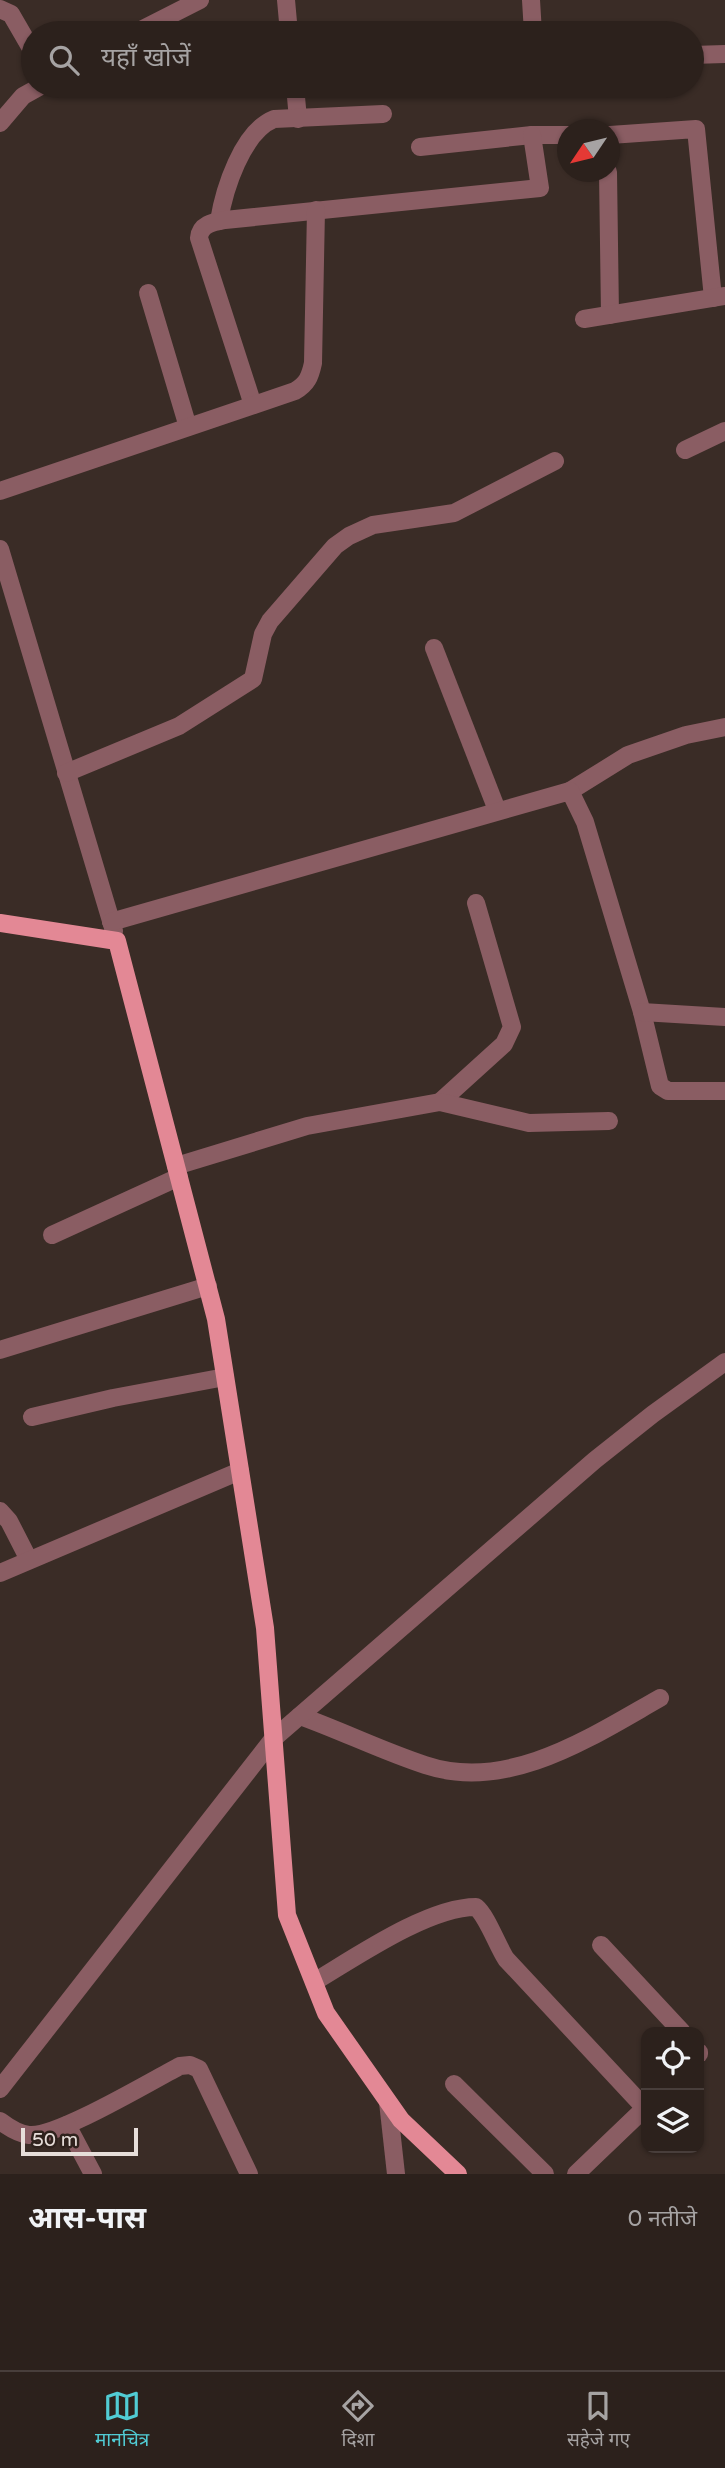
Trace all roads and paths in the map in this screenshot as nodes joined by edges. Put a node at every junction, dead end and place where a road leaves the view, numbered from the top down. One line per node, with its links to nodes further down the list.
1 (200, 0): 5 (street)
2 (286, 0): 6 (street)
3 (531, 0): 7 (street)
4 (0, 9): 8 (street)
5 (159, 21)
6 (288, 21)
7 (532, 21)
8 (21, 31)
9 (725, 54): 10 (street)
10 (704, 55)
11 (21, 98): 15 (street)
12 (296, 98): 14 (street)
13 (383, 114): 14 (street)
14 (298, 119): 22 (street)
15 (0, 123)
16 (620, 134): 24 (street)
17 (532, 135): 18 (street); 19 (street); 21 (street)
18 (557, 135)
19 (420, 147)
20 (607, 182): 25 (street)
21 (317, 209): 22 (street); 27 (street)
22 (219, 221): 27 (street)
23 (148, 293): 28 (street)
24 (719, 297): 25 (street)
25 (610, 315): 26 (street)
26 (584, 319)
27 (253, 405): 28 (street)
28 (188, 428): 32 (street)
29 (725, 431): 30 (street)
30 (685, 450)
31 (555, 461): 36 (street)
32 (0, 491)
33 (0, 549): 36 (street)
34 (434, 648): 38 (street)
35 (725, 727): 37 (street)
36 (66, 773): 40 (street)
37 (570, 791): 38 (street); 43 (street)
38 (497, 810): 40 (street)
39 (476, 903): 46 (street)
40 (111, 922): 42 (street)
41 (0, 923): 42 (main road)
42 (117, 941): 48 (main road)
43 (642, 1012): 44 (street); 45 (street)
44 (725, 1017)
45 (725, 1091)
46 (440, 1102): 47 (street); 48 (street)
47 (609, 1121)
48 (178, 1171): 49 (street); 50 (main road)
49 (52, 1234)
50 (208, 1286): 51 (street); 53 (main road)
51 (0, 1350)
52 (725, 1362): 60 (street)
53 (225, 1377): 54 (street); 55 (main road)
54 (32, 1416)
55 (240, 1471): 57 (street); 61 (main road)
56 (0, 1511): 57 (street)
57 (29, 1560): 58 (street)
58 (0, 1573)
59 (660, 1698): 60 (street)
60 (300, 1716): 61 (street)
61 (273, 1739): 63 (main road); 66 (street)
62 (601, 1945): 64 (street)
63 (314, 1983): 67 (main road); 68 (street)
64 (677, 2027)
65 (454, 2084): 76 (street)
66 (0, 2089)
67 (388, 2102): 74 (street); 75 (main road)
68 (641, 2102)
69 (641, 2112): 77 (street)
70 (0, 2121): 71 (street)
71 (67, 2125): 72 (street); 73 (street)
72 (93, 2174)
73 (249, 2174)
74 (396, 2174)
75 (458, 2174)
76 (545, 2174)
77 (576, 2174)

